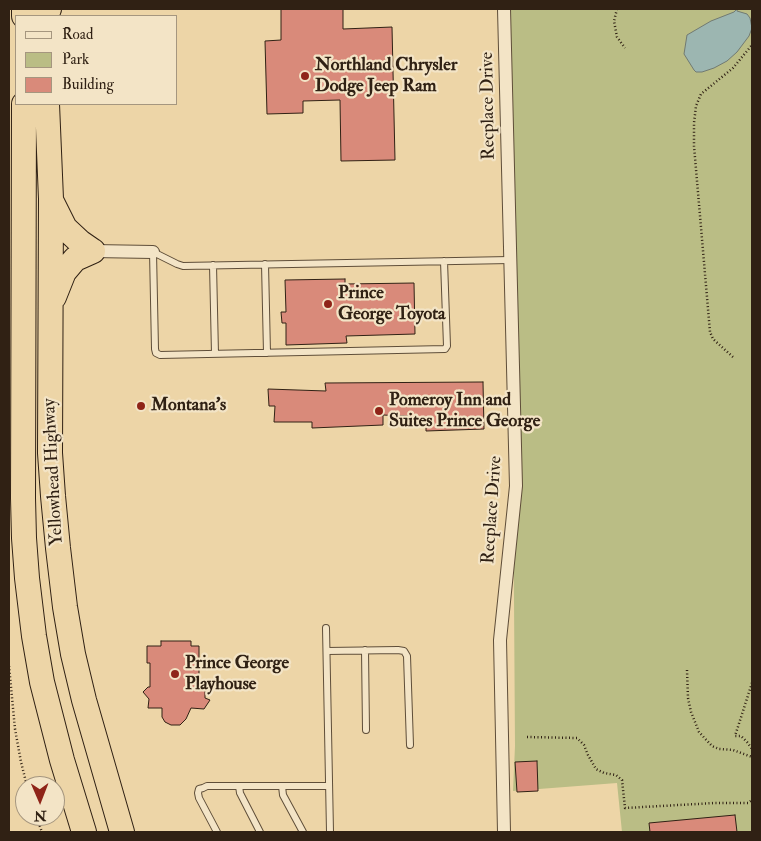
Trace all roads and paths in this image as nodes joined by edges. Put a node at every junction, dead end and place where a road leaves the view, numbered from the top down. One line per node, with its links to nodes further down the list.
1 (504, 9): 10 (street, Recplace Drive)
2 (617, 9): 4 (path)
3 (752, 45): 19 (path)
4 (626, 48)
5 (24, 105): 14 (highway, Yellowhead Highway)
6 (47, 105): 7 (highway, Yellowhead Highway)
7 (51, 199): 8 (highway); 15 (highway, Yellowhead Highway)
8 (93, 251): 9 (street); 15 (highway)
9 (153, 252): 13 (lane); 18 (lane)
10 (510, 260): 11 (lane); 46 (street, Recplace Drive)
11 (444, 261): 12 (lane); 17 (lane)
12 (265, 264): 13 (lane); 17 (lane)
13 (214, 265): 18 (lane)
14 (23, 304): 16 (highway); 21 (highway, Yellowhead Highway)
15 (50, 311): 41 (highway, Yellowhead Highway)
16 (9, 343)
17 (267, 353): 18 (lane)
18 (215, 354)
19 (733, 357)
20 (9, 406): 21 (highway)
21 (24, 441): 33 (highway, Yellowhead Highway)
22 (326, 628): 24 (lane)
23 (365, 650): 24 (lane); 28 (lane); 30 (lane)
24 (327, 651): 37 (lane)
25 (9, 666): 34 (path)
26 (687, 670): 32 (path)
27 (752, 683): 31 (path)
28 (366, 730)
29 (527, 737): 38 (path)
30 (410, 745)
31 (752, 749)
32 (752, 757)
33 (62, 760): 39 (highway); 40 (highway, Yellowhead Highway)
34 (24, 776)
35 (239, 786): 36 (lane); 42 (lane); 43 (lane)
36 (282, 786): 37 (lane); 44 (lane)
37 (328, 786): 45 (lane)
38 (752, 800)
39 (78, 832)
40 (84, 832)
41 (122, 832)
42 (217, 832)
43 (260, 832)
44 (303, 832)
45 (330, 832)
46 (504, 832)

